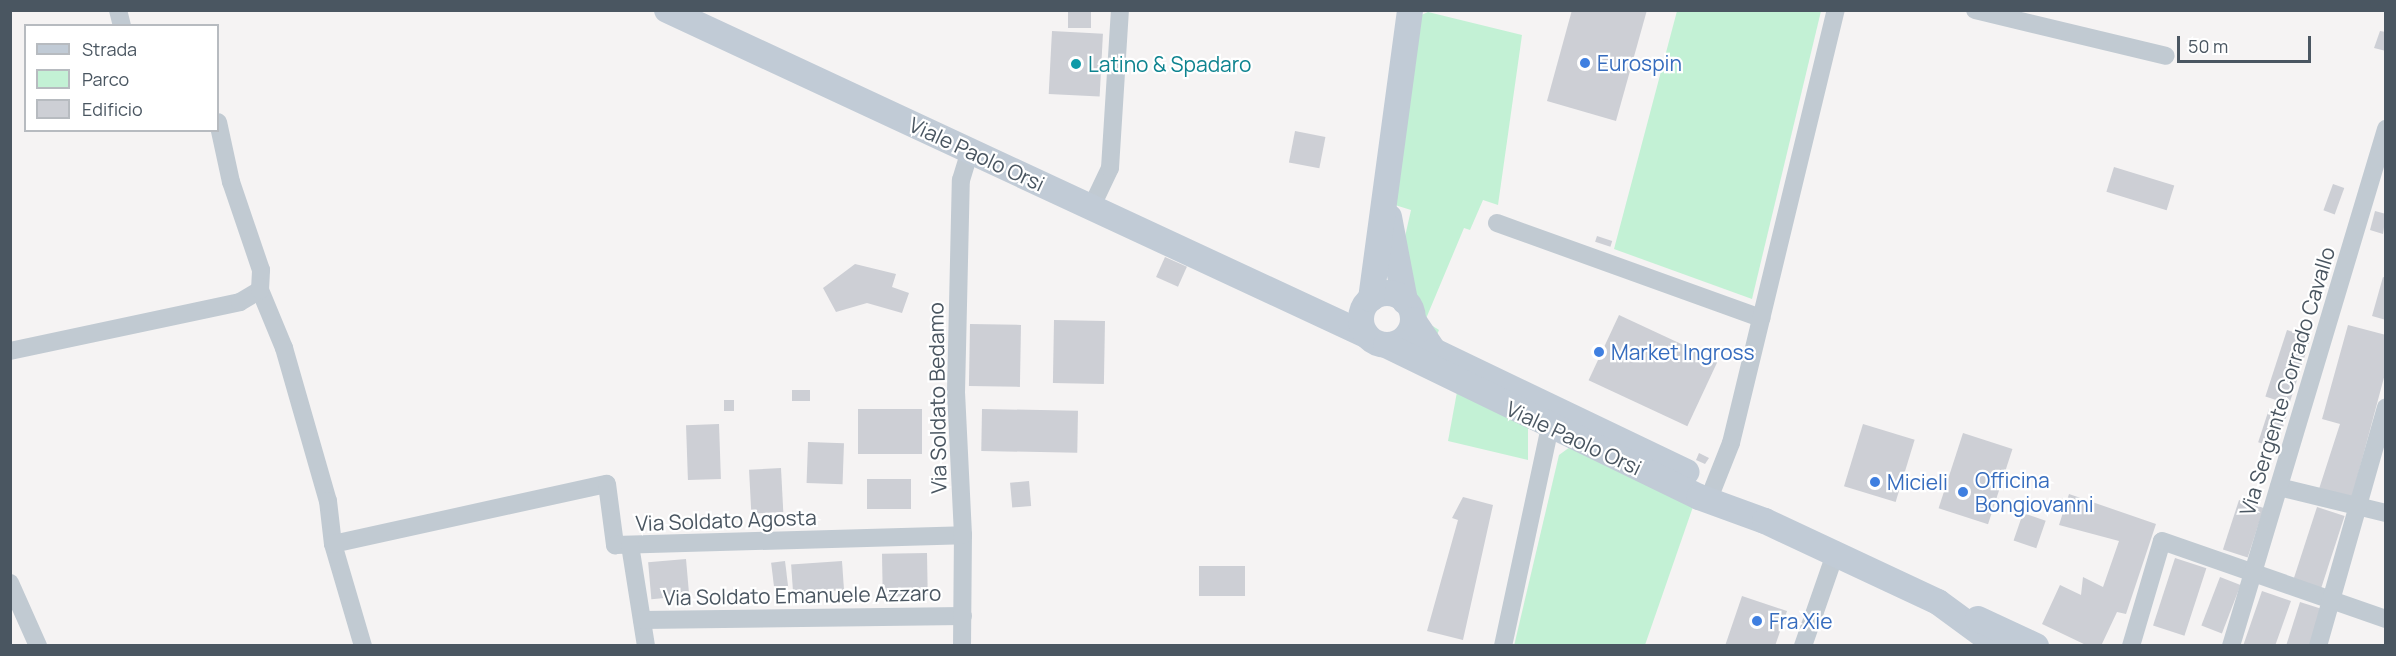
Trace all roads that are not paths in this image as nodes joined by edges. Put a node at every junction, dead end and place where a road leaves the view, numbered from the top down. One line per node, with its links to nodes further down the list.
1 (667, 10): 9 (main road, Viale Paolo Orsi)
2 (1120, 10): 11 (street)
3 (1410, 10): 10 (main road)
4 (1836, 10): 17 (street)
5 (1975, 10): 6 (street)
6 (2166, 56)
7 (219, 127): 13 (street)
8 (2385, 129): 24 (street, Via Sergente Corrado Cavallo)
9 (970, 150): 11 (main road, Viale Paolo Orsi); 28 (street, Via Soldato Bedamo)
10 (1386, 202): 15 (main road); 16 (main road, Viale Paolo Orsi)
11 (1091, 208): 14 (main road, Viale Paolo Orsi)
12 (1497, 223): 17 (street)
13 (261, 290): 19 (street); 29 (street)
14 (1287, 300): 15 (main road); 18 (main road, Viale Paolo Orsi)
15 (1369, 301): 16 (main road); 18 (main road)
16 (1409, 310): 18 (main road); 20 (main road, Viale Paolo Orsi)
17 (1761, 318): 25 (street)
18 (1376, 340): 22 (main road, Viale Paolo Orsi)
19 (10, 351)
20 (1457, 362): 22 (street); 23 (main road, Viale Paolo Orsi)
21 (2385, 406): 26 (street)
22 (1550, 427): 23 (street); 25 (main road, Viale Paolo Orsi); 43 (street)
23 (1642, 450): 25 (main road, Viale Paolo Orsi)
24 (2279, 487): 26 (street); 32 (street, Via Sergente Corrado Cavallo)
25 (1711, 494): 31 (main road, Viale Paolo Orsi)
26 (2358, 506): 27 (street); 34 (street)
27 (2385, 513)
28 (963, 536): 30 (street, Via Soldato Agosta); 36 (street, Via Soldato Bedamo)
29 (333, 544): 30 (street, Via Soldato Agosta); 40 (street)
30 (630, 545): 38 (street)
31 (1835, 554): 35 (main road, Viale Paolo Orsi); 44 (street)
32 (2252, 572): 34 (street); 47 (street); 48 (street, Via Sergente Corrado Cavallo)
33 (10, 583): 39 (street)
34 (2330, 601): 37 (street); 49 (street)
35 (1949, 608): 45 (main road); 46 (main road)
36 (963, 616): 38 (street, Via Soldato Emanuele Azzaro); 42 (street, Via Soldato Bedamo)
37 (2385, 619)
38 (642, 620): 41 (street)
39 (38, 645)
40 (363, 645)
41 (646, 645)
42 (962, 645)
43 (1503, 645)
44 (1803, 645)
45 (1998, 645)
46 (2036, 645)
47 (2131, 645)
48 (2231, 645)
49 (2318, 645)

